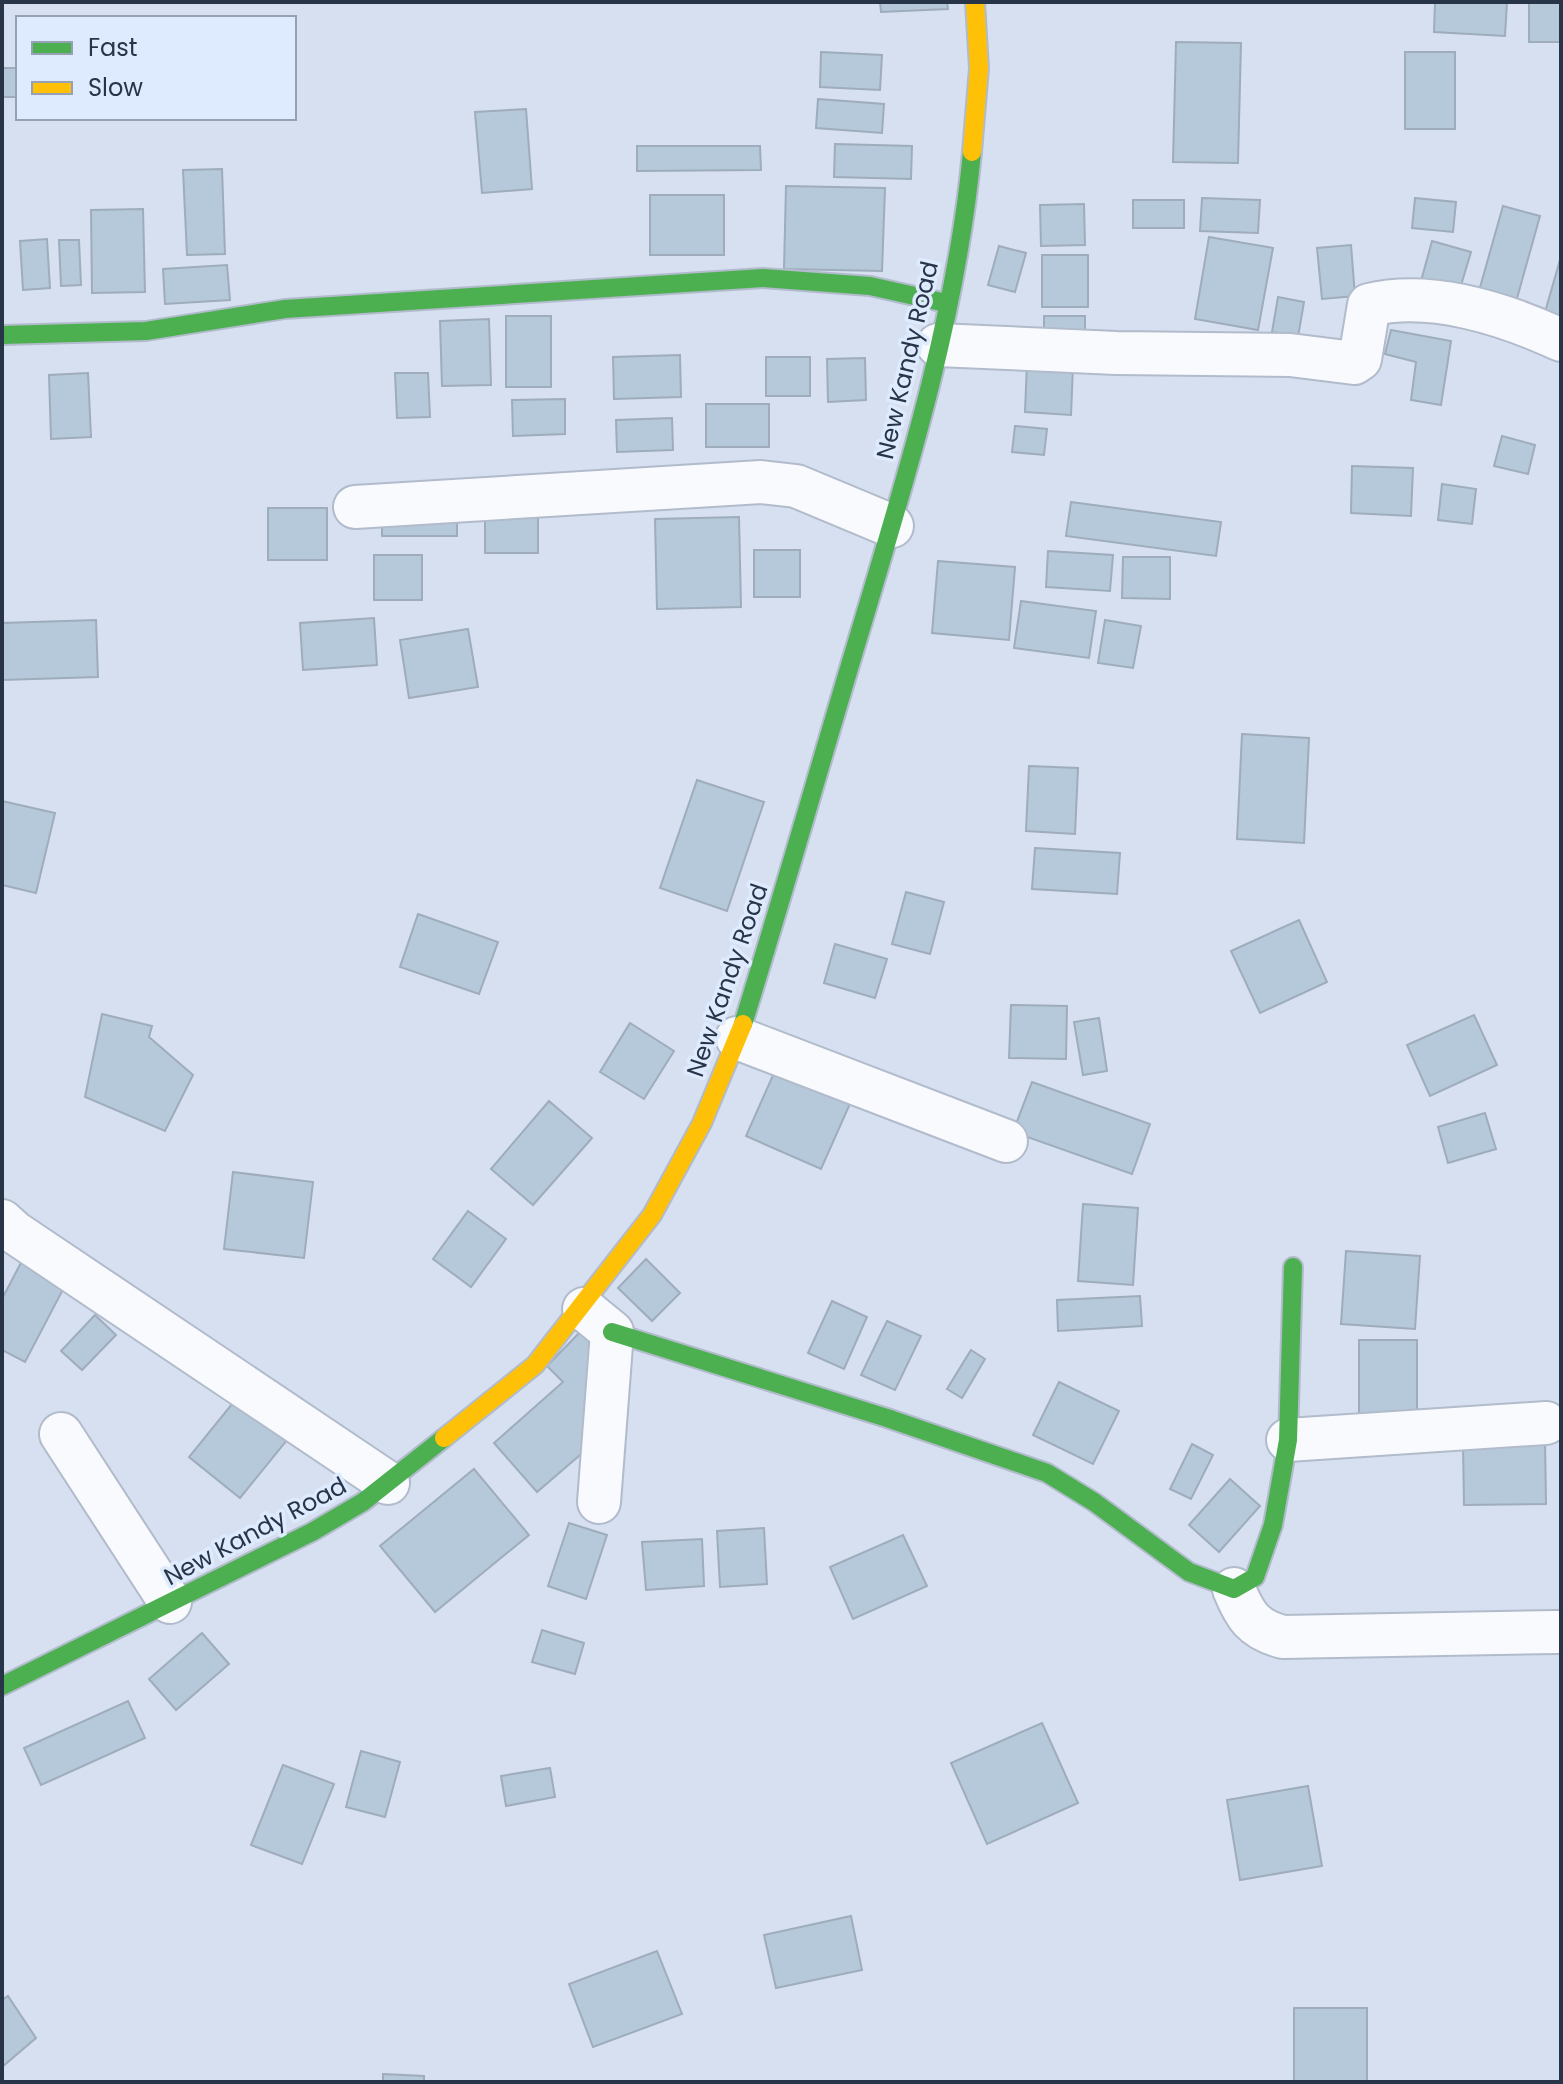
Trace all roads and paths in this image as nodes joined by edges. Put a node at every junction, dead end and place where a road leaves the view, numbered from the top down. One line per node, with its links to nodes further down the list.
1 (975, 2): 2 (main road, New Kandy Road)
2 (946, 303): 3 (main road); 5 (main road, New Kandy Road)
3 (2, 335)
4 (1561, 340): 5 (street)
5 (938, 345): 7 (main road, New Kandy Road)
6 (355, 507): 7 (street)
7 (892, 526): 8 (main road, New Kandy Road)
8 (737, 1038): 9 (street); 12 (main road, New Kandy Road)
9 (1006, 1141)
10 (2, 1221): 16 (street)
11 (1293, 1267): 15 (main road)
12 (597, 1320): 16 (main road, New Kandy Road); 17 (street); 18 (main road)
13 (1546, 1423): 15 (street)
14 (61, 1434): 19 (street)
15 (1288, 1440): 18 (main road)
16 (388, 1483): 19 (main road, New Kandy Road)
17 (599, 1502)
18 (1234, 1589): 20 (street)
19 (170, 1602): 21 (main road, New Kandy Road)
20 (1557, 1632)
21 (2, 1686)

